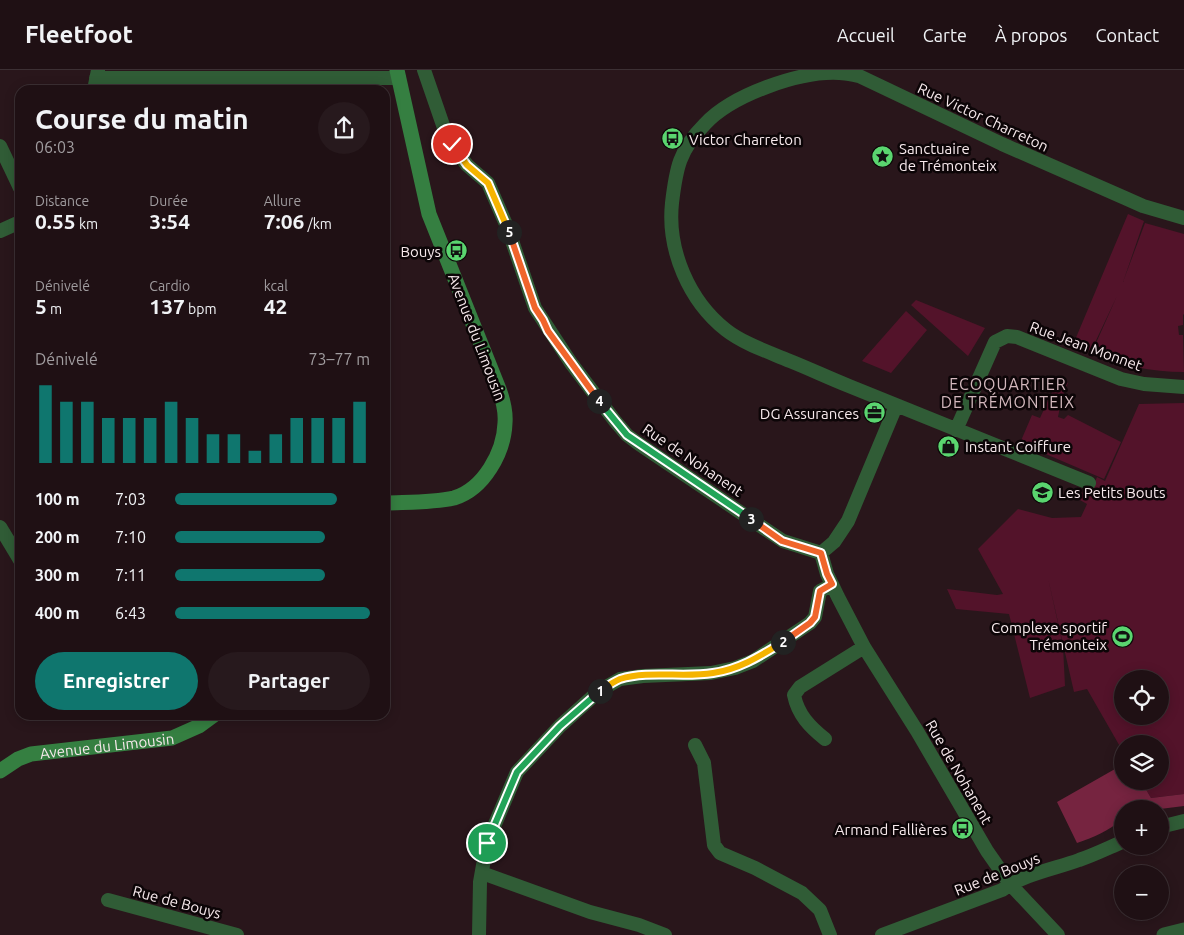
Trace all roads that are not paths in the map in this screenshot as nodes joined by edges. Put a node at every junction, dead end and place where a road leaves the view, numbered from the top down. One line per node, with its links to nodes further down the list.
1 (424, 70): 16 (street, Rue de Nohanent)
2 (398, 74): 3 (street); 13 (main road, Avenue du Limousin)
3 (96, 79)
4 (0, 146): 5 (street)
5 (15, 178)
6 (1184, 218): 10 (street, Rue Victor Charreton)
7 (15, 224): 8 (street)
8 (0, 231)
9 (1184, 387): 11 (street, Rue Jean Monnet)
10 (896, 406): 11 (street, Rue Victor Charreton); 16 (street)
11 (956, 430): 12 (street, Rue Victor Charreton)
12 (1089, 483)
13 (390, 503)
14 (0, 527): 15 (street)
15 (15, 552)
16 (821, 553): 17 (street, Rue de Nohanent)
17 (832, 584): 18 (street, Rue de Nohanent); 26 (street)
18 (864, 647): 20 (street); 27 (street, Rue de Nohanent)
19 (207, 720): 22 (main road, Avenue du Limousin)
20 (826, 738)
21 (695, 745): 33 (street)
22 (0, 772)
23 (1184, 821): 24 (street)
24 (1169, 825)
25 (1114, 846): 27 (street, Rue de Bouys)
26 (482, 873): 31 (street); 32 (street)
27 (1010, 884): 34 (street, Rue de Bouys); 35 (street, Rue de Nohanent)
28 (108, 900): 30 (street, Rue de Bouys)
29 (1184, 930): 36 (street)
30 (237, 935)
31 (479, 935)
32 (665, 935)
33 (830, 935)
34 (882, 935)
35 (1058, 935)
36 (1164, 935)

